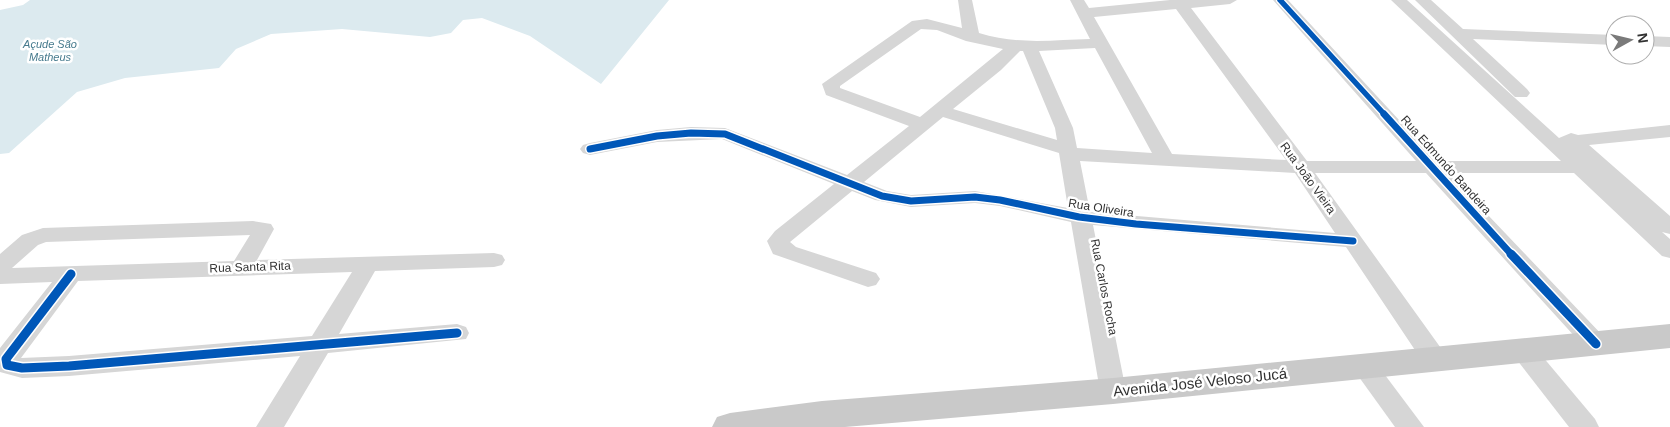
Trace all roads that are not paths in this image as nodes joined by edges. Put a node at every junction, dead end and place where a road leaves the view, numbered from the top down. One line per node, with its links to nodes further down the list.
1 (965, 0): 9 (street)
2 (1230, 0): 6 (street)
3 (1280, 0): 24 (street, Rua Edmundo Bandeira)
4 (1398, 0): 18 (street)
5 (1422, 0): 8 (street)
6 (1178, 2): 7 (street); 22 (street, Rua João Vieira)
7 (1081, 6): 13 (street)
8 (1457, 34): 10 (street); 18 (street)
9 (972, 38): 14 (street); 16 (street)
10 (1605, 40)
11 (1655, 41): 12 (street)
12 (1670, 42)
13 (1099, 43): 14 (street); 21 (street)
14 (1022, 46): 15 (street); 20 (street, Rua Carlos Rocha)
15 (939, 110): 16 (street); 20 (street)
16 (921, 124): 25 (street)
17 (1670, 131): 18 (street)
18 (1564, 142): 23 (street); 27 (street)
19 (590, 149): 25 (street, Rua Oliveira)
20 (1069, 153): 21 (street); 26 (street, Rua Carlos Rocha)
21 (1166, 161): 22 (street)
22 (1301, 167): 24 (street); 28 (street, Rua João Vieira)
23 (1579, 167): 24 (street); 29 (street)
24 (1433, 168): 39 (street, Rua Edmundo Bandeira)
25 (849, 183): 26 (street, Rua Oliveira); 35 (street)
26 (1079, 217): 28 (street, Rua Oliveira); 43 (street, Rua Carlos Rocha)
27 (1670, 227)
28 (1353, 241): 41 (street, Rua João Vieira)
29 (1670, 251)
30 (494, 260): 31 (street, Rua Santa Rita)
31 (369, 263): 32 (street, Rua Santa Rita); 38 (street)
32 (242, 267): 33 (street); 34 (street, Rua Santa Rita)
33 (2, 273): 34 (street, Rua Santa Rita)
34 (71, 274): 38 (street)
35 (868, 278)
36 (457, 333): 38 (street)
37 (1670, 336): 39 (main road, Avenida José Veloso Jucá)
38 (320, 344): 45 (street)
39 (1596, 344): 40 (main road, Avenida José Veloso Jucá)
40 (1523, 351): 41 (main road, Avenida José Veloso Jucá); 48 (street)
41 (1434, 358): 42 (main road, Avenida José Veloso Jucá)
42 (1364, 366): 43 (main road, Avenida José Veloso Jucá); 47 (street)
43 (1113, 391): 44 (main road, Avenida José Veloso Jucá)
44 (822, 421): 46 (main road, Avenida José Veloso Jucá)
45 (270, 427)
46 (730, 427)
47 (1410, 427)
48 (1585, 427)

